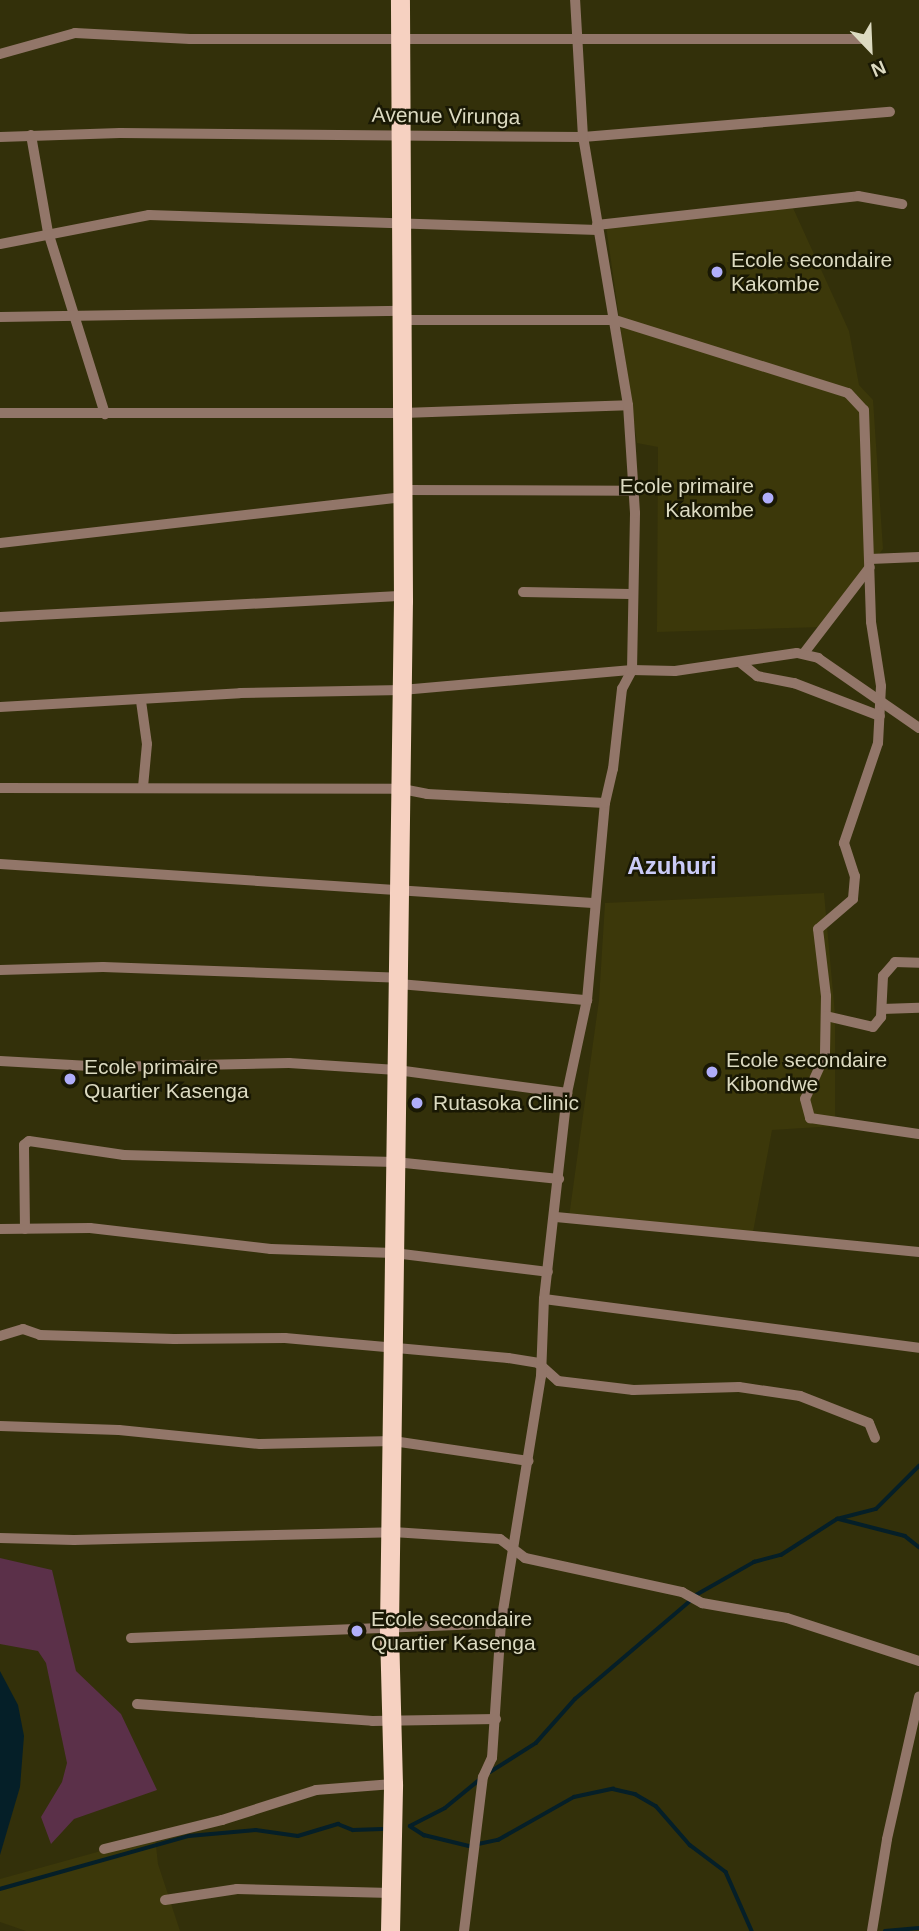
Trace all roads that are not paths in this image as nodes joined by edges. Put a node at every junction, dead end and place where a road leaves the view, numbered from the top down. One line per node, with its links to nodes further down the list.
1 (400, 0): 5 (highway)
2 (575, 0): 3 (street)
3 (577, 38): 4 (street); 5 (street); 11 (street)
4 (867, 39)
5 (400, 40): 6 (street); 8 (highway)
6 (0, 54)
7 (890, 112): 11 (street, Avenue Virunga)
8 (402, 134): 9 (street, Avenue Virunga); 11 (street, Avenue Virunga); 13 (highway)
9 (31, 135): 10 (street, Avenue Virunga); 15 (street)
10 (0, 137)
11 (583, 137): 14 (street)
12 (902, 204): 14 (street)
13 (404, 221): 14 (street); 15 (street); 18 (highway)
14 (597, 228): 20 (street)
15 (48, 232): 16 (street); 17 (street)
16 (0, 244)
17 (72, 316): 18 (street); 19 (street); 24 (street)
18 (403, 316): 20 (street); 23 (highway)
19 (0, 317)
20 (615, 320): 21 (street); 29 (street)
21 (628, 405): 23 (street); 25 (street)
22 (0, 413): 24 (street)
23 (403, 413): 24 (street); 26 (highway)
24 (105, 414)
25 (634, 491): 26 (street); 31 (street)
26 (403, 494): 27 (street); 32 (highway)
27 (0, 542)
28 (919, 557): 29 (street)
29 (870, 563): 34 (street); 39 (street)
30 (523, 592): 31 (street)
31 (631, 594): 36 (street)
32 (403, 596): 33 (street); 37 (highway)
33 (0, 617)
34 (804, 653): 35 (street); 39 (street)
35 (741, 663): 36 (street); 41 (street)
36 (632, 670): 37 (street); 46 (street)
37 (402, 690): 38 (street); 45 (highway)
38 (141, 701): 40 (street); 43 (street)
39 (881, 702): 41 (street); 42 (street)
40 (0, 707)
41 (880, 716): 56 (street)
42 (919, 728)
43 (143, 787): 44 (street); 45 (street)
44 (0, 789)
45 (402, 789): 46 (street); 48 (highway)
46 (605, 803): 49 (street)
47 (0, 864): 48 (street)
48 (400, 889): 49 (street); 52 (highway)
49 (593, 903): 53 (street)
50 (919, 963): 55 (street)
51 (0, 970): 52 (street)
52 (399, 981): 53 (street); 58 (highway)
53 (587, 1000): 59 (street)
54 (919, 1008): 55 (street)
55 (882, 1009): 56 (street)
56 (826, 1016): 60 (street)
57 (0, 1060): 58 (street)
58 (397, 1070): 59 (street); 61 (highway)
59 (567, 1093): 62 (street)
60 (919, 1133)
61 (395, 1163): 62 (street); 65 (street); 67 (highway)
62 (559, 1179): 63 (street)
63 (556, 1217): 66 (street); 68 (street)
64 (0, 1229): 65 (street)
65 (25, 1229): 67 (street)
66 (919, 1252)
67 (394, 1253): 68 (street); 71 (highway)
68 (548, 1272): 69 (street)
69 (544, 1299): 72 (street); 73 (street)
70 (0, 1336): 71 (street)
71 (394, 1346): 73 (street); 76 (highway)
72 (919, 1348)
73 (538, 1363): 75 (street); 77 (street)
74 (0, 1426): 76 (street)
75 (875, 1438)
76 (393, 1441): 77 (street); 78 (highway)
77 (529, 1461): 80 (street)
78 (393, 1532): 79 (street); 80 (street); 82 (highway)
79 (0, 1538)
80 (514, 1548): 81 (street); 84 (street)
81 (501, 1623): 82 (street); 87 (street)
82 (388, 1627): 83 (street); 88 (highway)
83 (131, 1638)
84 (919, 1661)
85 (919, 1698): 95 (street)
86 (137, 1704): 88 (street)
87 (496, 1719): 88 (street); 94 (street)
88 (392, 1720): 89 (highway)
89 (393, 1784): 90 (street); 91 (highway)
90 (104, 1849)
91 (391, 1893): 92 (street); 93 (highway)
92 (164, 1900)
93 (390, 1931)
94 (464, 1931)
95 (872, 1931)

